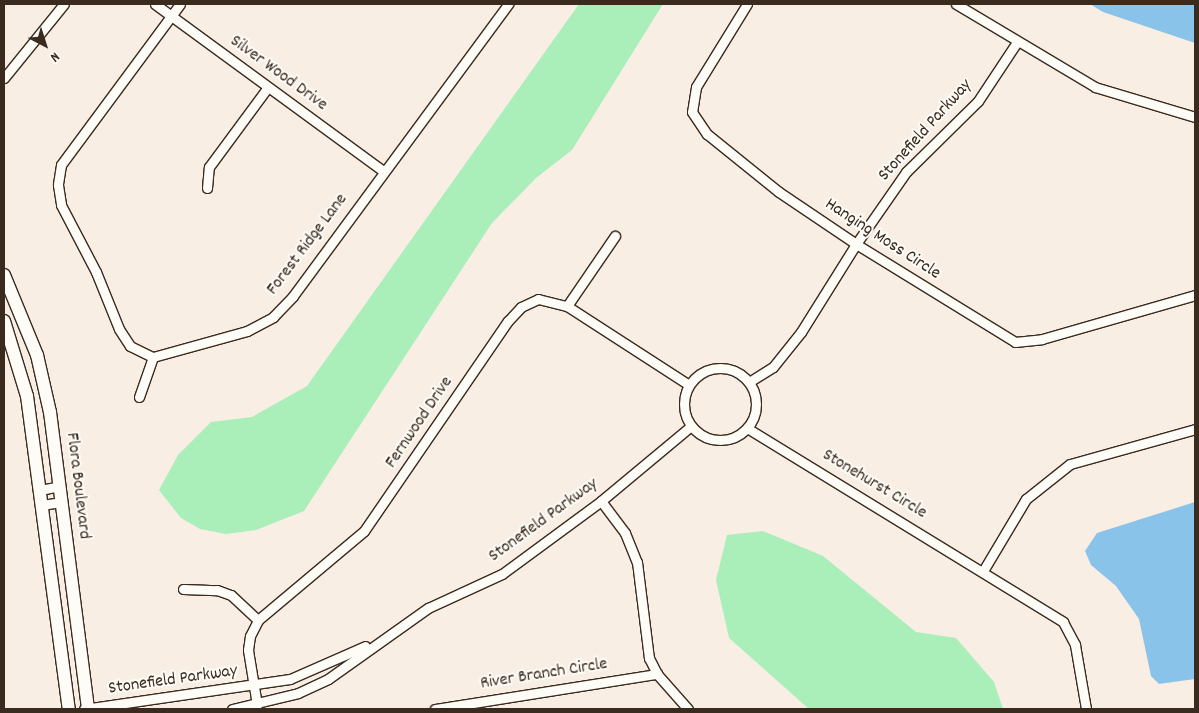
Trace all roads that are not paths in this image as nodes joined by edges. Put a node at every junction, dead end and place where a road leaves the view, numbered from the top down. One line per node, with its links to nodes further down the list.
1 (64, 4): 9 (street)
2 (155, 4): 7 (street, Silver Wood Drive)
3 (180, 4): 7 (street)
4 (508, 4): 12 (street, Forest Ridge Lane)
5 (747, 4): 15 (street, Hanging Moss Circle)
6 (956, 4): 8 (street)
7 (171, 16): 10 (street, Silver Wood Drive); 20 (street)
8 (1017, 42): 11 (street); 15 (street, Stonefield Parkway)
9 (4, 78)
10 (268, 87): 12 (street, Silver Wood Drive); 13 (street)
11 (1195, 117)
12 (383, 171): 20 (street, Forest Ridge Lane)
13 (207, 188)
14 (615, 236): 18 (street)
15 (856, 244): 17 (street, Hanging Moss Circle); 21 (street, Stonefield Parkway)
16 (4, 275): 27 (street, Flora Boulevard)
17 (1195, 295)
18 (567, 306): 22 (street, Fernwood Drive); 34 (street, Fernwood Drive)
19 (4, 321): 28 (street, Flora Boulevard)
20 (153, 357): 23 (street)
21 (749, 382): 22 (street); 25 (street)
22 (689, 385): 24 (street)
23 (139, 397)
24 (691, 426): 25 (street); 29 (street, Stonefield Parkway)
25 (747, 428): 32 (street, Stonehurst Circle)
26 (1195, 429): 32 (street)
27 (60, 486): 28 (street); 30 (street, Flora Boulevard)
28 (40, 490): 31 (street, Flora Boulevard)
29 (601, 501): 35 (street, Stonefield Parkway); 36 (street)
30 (62, 502): 31 (street); 41 (street, Flora Boulevard)
31 (42, 505): 39 (street, Flora Boulevard)
32 (983, 571): 45 (street, Stonehurst Circle)
33 (183, 589): 34 (street)
34 (258, 620): 37 (street, Fernwood Drive)
35 (379, 640): 37 (street, Stonefield Parkway); 38 (street, Stonefield Parkway)
36 (657, 674): 43 (street, River Branch Circle); 44 (street)
37 (252, 686): 38 (street, Fernwood Drive); 41 (street, Stonefield Parkway)
38 (257, 705): 42 (street, Stonefield Parkway)
39 (68, 709)
40 (84, 709): 41 (street, Stonefield Parkway)
41 (88, 709)
42 (232, 709)
43 (435, 709)
44 (688, 709)
45 (1086, 709)

